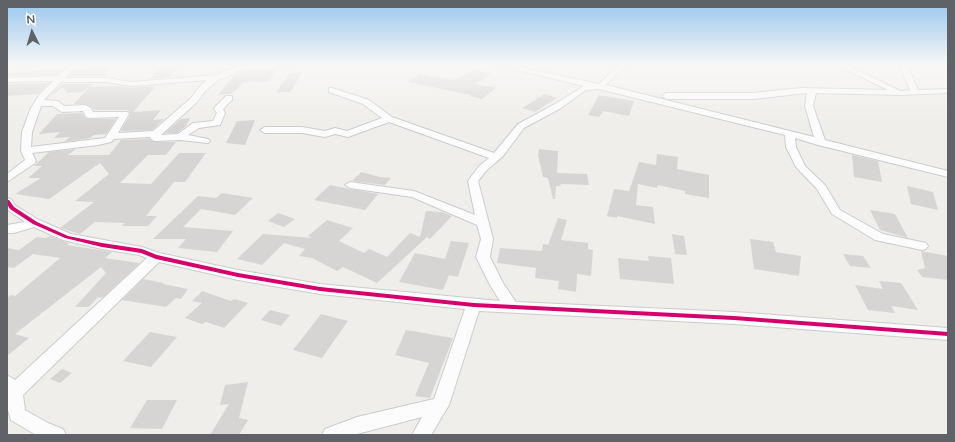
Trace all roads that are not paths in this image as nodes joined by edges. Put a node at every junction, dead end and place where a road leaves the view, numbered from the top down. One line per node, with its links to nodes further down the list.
1 (54, 86): 13 (street)
2 (206, 86): 17 (street)
3 (601, 86): 11 (street); 25 (street)
4 (885, 86): 10 (street)
5 (912, 86): 9 (street)
6 (332, 90): 14 (street)
7 (812, 90): 10 (street); 11 (street); 23 (street)
8 (948, 91): 9 (street)
9 (915, 92): 10 (street)
10 (900, 93)
11 (639, 95): 18 (street)
12 (229, 98): 15 (street)
13 (38, 103): 20 (street); 24 (street)
14 (389, 119): 16 (street); 25 (street)
15 (217, 123): 19 (street); 21 (street)
16 (265, 130)
17 (156, 134): 20 (street); 21 (street)
18 (790, 134): 23 (street); 33 (street)
19 (217, 135)
20 (111, 136): 24 (street)
21 (180, 137): 22 (street)
22 (205, 142)
23 (821, 143): 26 (street)
24 (26, 151): 27 (street)
25 (496, 157): 31 (street)
26 (948, 174)
27 (7, 179)
28 (350, 185): 31 (street)
29 (7, 201): 30 (street)
30 (35, 223): 32 (street); 34 (street)
31 (484, 223): 36 (street)
32 (7, 229)
33 (922, 246)
34 (156, 256): 35 (street); 38 (street)
35 (474, 305): 36 (street); 39 (street)
36 (512, 307): 37 (street)
37 (948, 334)
38 (9, 391): 40 (street)
39 (440, 405): 41 (street); 42 (street)
40 (57, 435)
41 (331, 435)
42 (421, 435)

